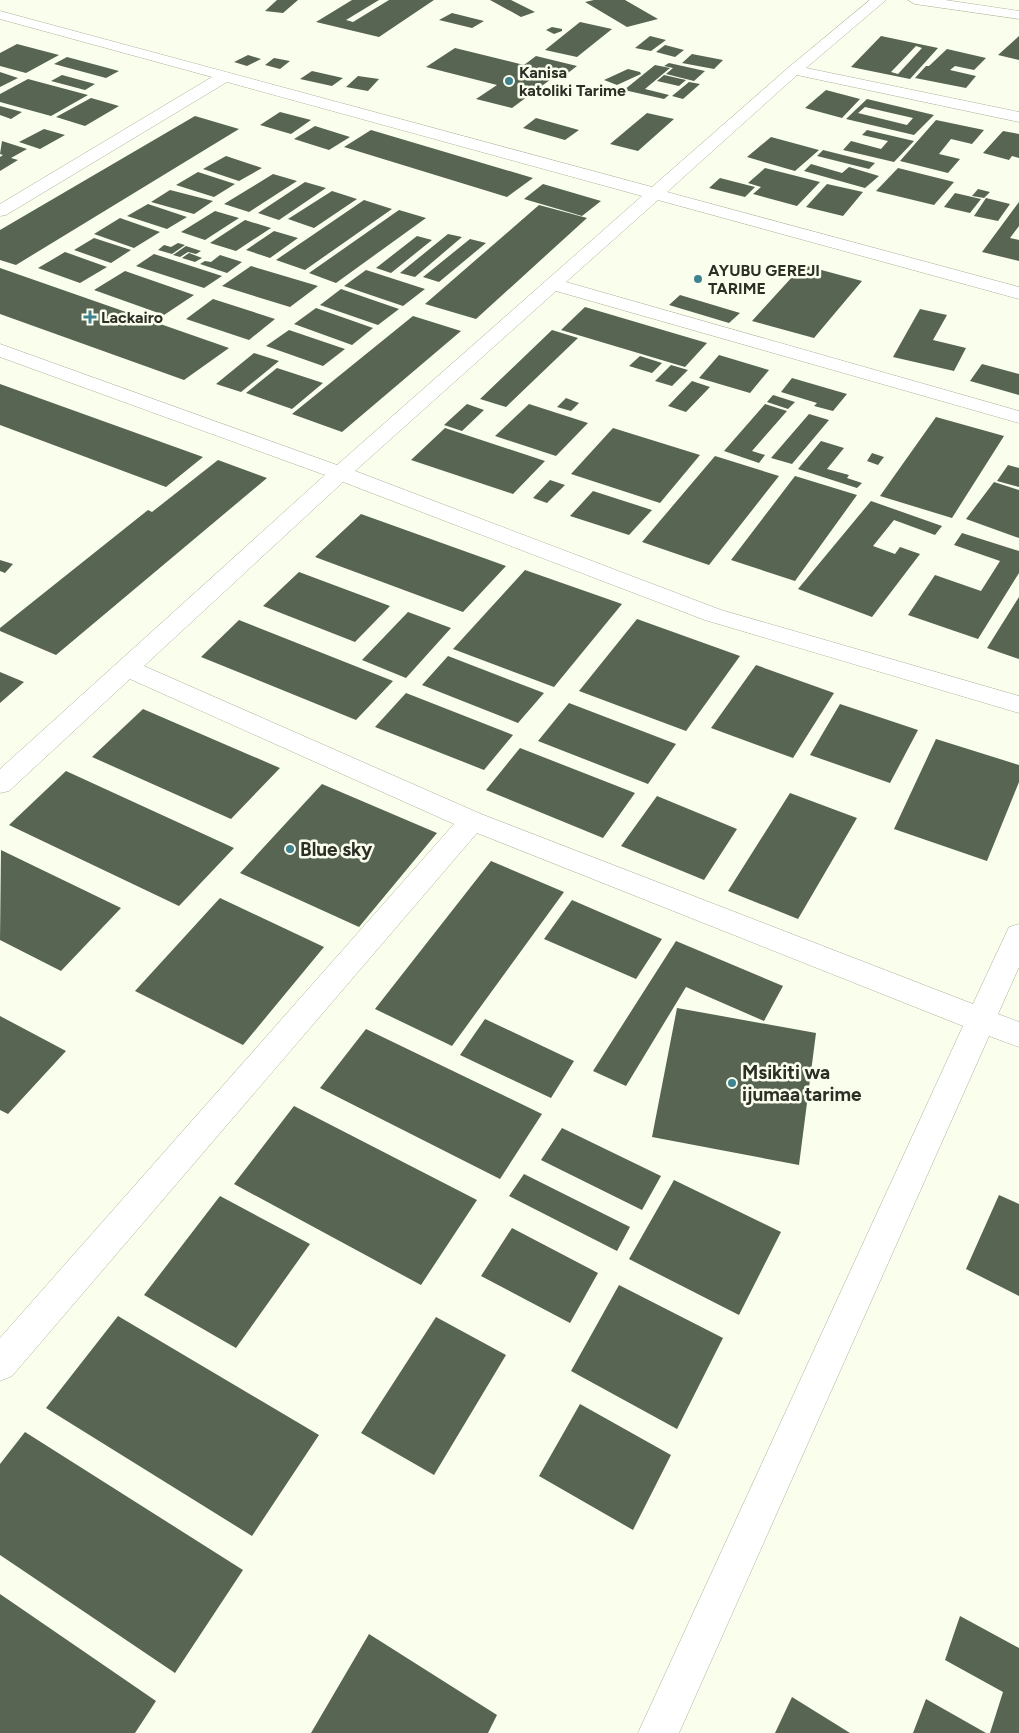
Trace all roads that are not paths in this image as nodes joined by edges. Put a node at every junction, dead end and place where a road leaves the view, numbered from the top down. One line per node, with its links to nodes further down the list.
1 (879, 0): 5 (street)
2 (915, 0): 4 (street)
3 (0, 15): 6 (street)
4 (1019, 15)
5 (794, 70): 7 (street); 8 (street)
6 (225, 76): 8 (street); 9 (street)
7 (1019, 117)
8 (656, 192): 10 (street); 11 (street)
9 (0, 211)
10 (554, 285): 13 (street); 14 (street)
11 (1019, 294)
12 (0, 350): 14 (street)
13 (1019, 417)
14 (340, 473): 15 (street); 16 (street)
15 (128, 668): 17 (street); 18 (street)
16 (1019, 705)
17 (0, 784)
18 (472, 821): 20 (street); 22 (street)
19 (1019, 935): 20 (street)
20 (983, 1019): 21 (street); 23 (street)
21 (1019, 1035)
22 (0, 1364)
23 (658, 1733)

